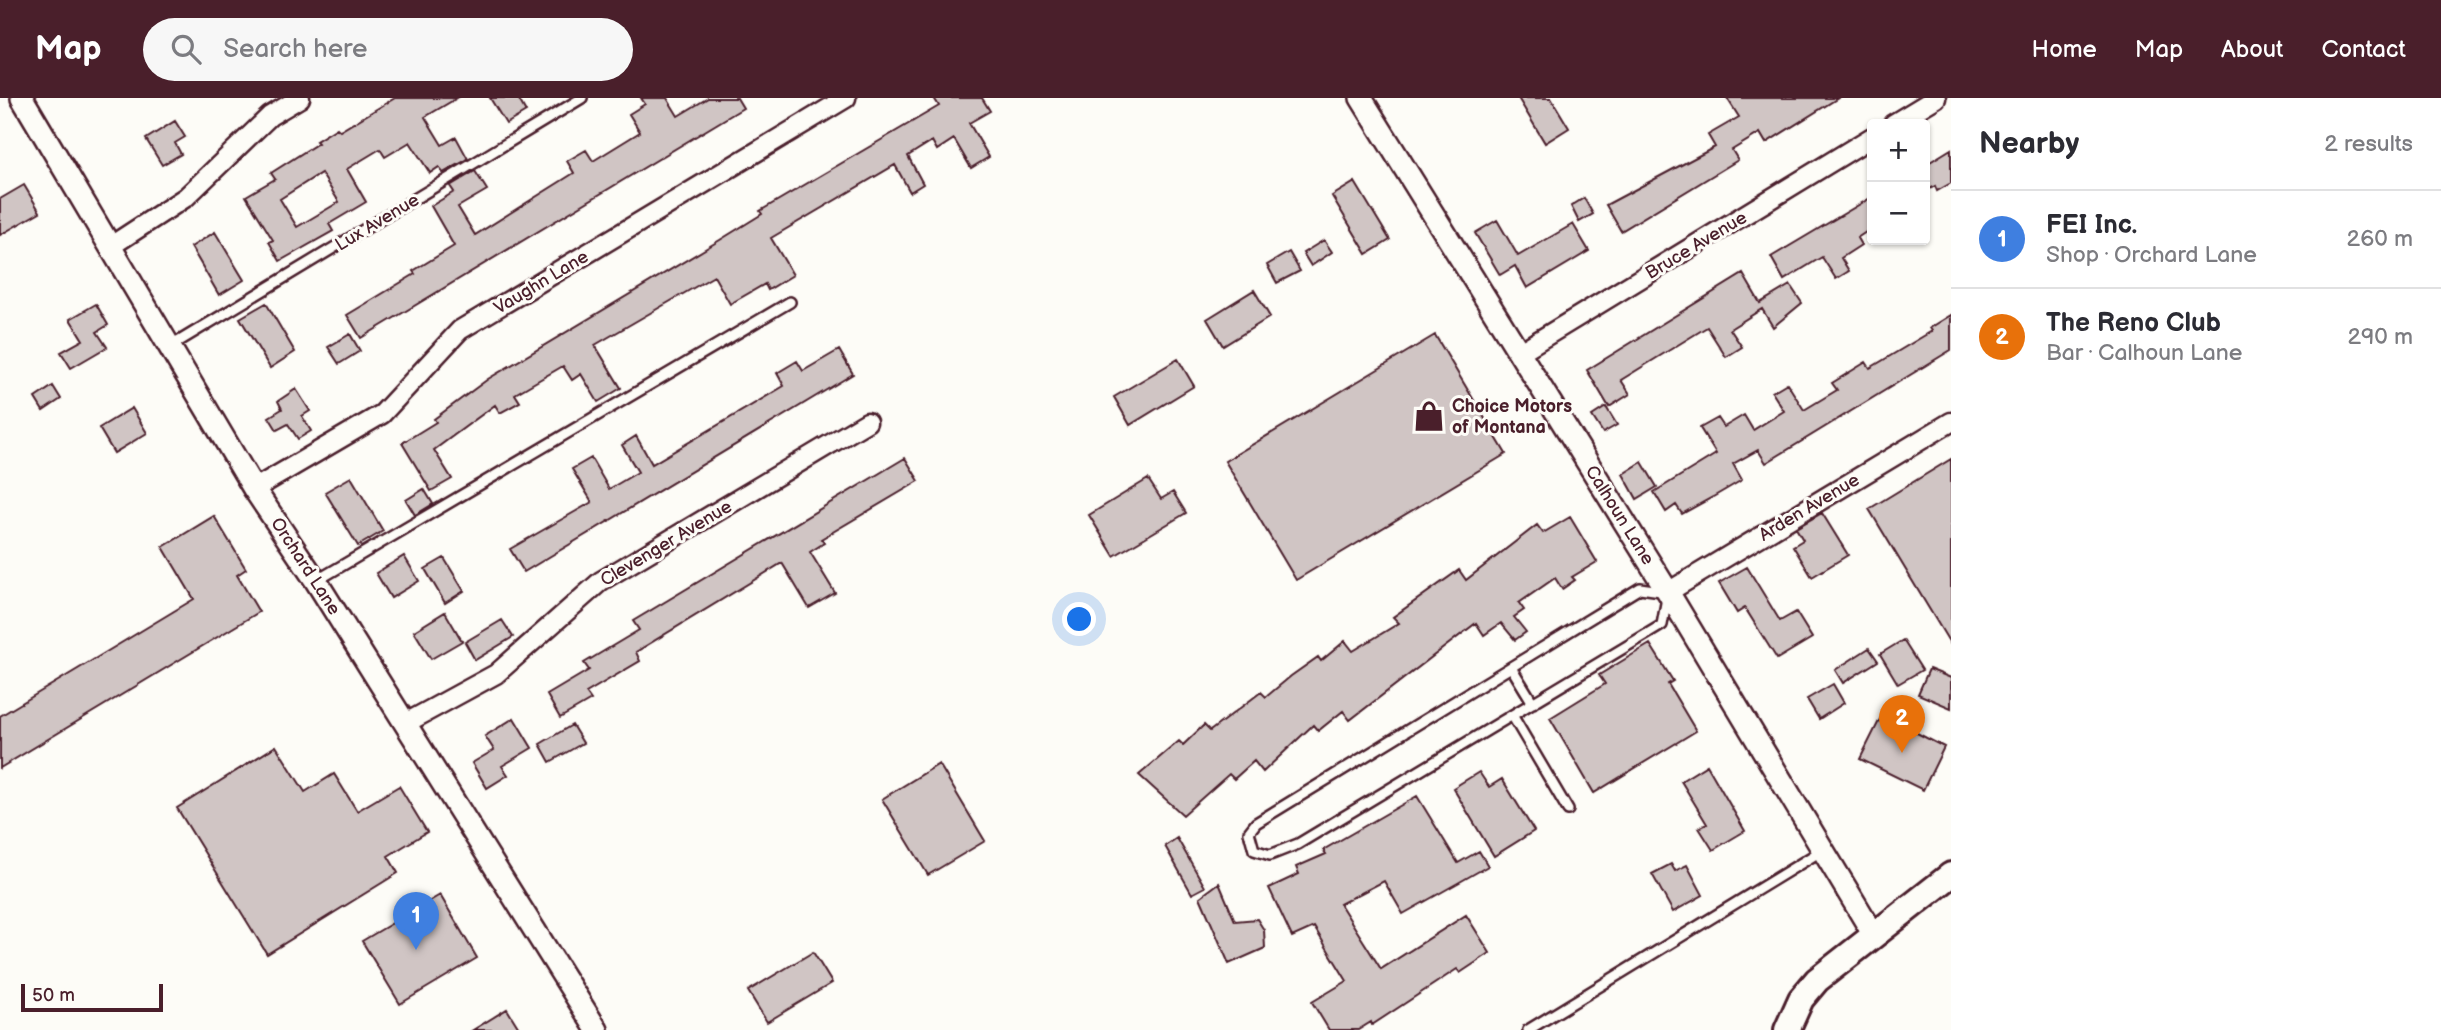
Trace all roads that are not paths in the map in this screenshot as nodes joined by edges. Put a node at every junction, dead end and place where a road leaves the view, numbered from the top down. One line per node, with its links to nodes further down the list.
1 (22, 98): 9 (street, Orchard Lane)
2 (300, 98): 9 (street)
3 (583, 98): 11 (lane, Lux Avenue)
4 (846, 98): 15 (street, Vaughn Lane)
5 (1361, 98): 12 (street, Calhoun Lane)
6 (1936, 98): 7 (street)
7 (1901, 119)
8 (1867, 140): 12 (street, Bruce Avenue)
9 (111, 246): 11 (street, Orchard Lane)
10 (790, 302): 16 (lane)
11 (171, 346): 15 (street, Orchard Lane)
12 (1520, 352): 17 (street, Calhoun Lane)
13 (867, 422): 21 (street, Clevenger Avenue)
14 (1951, 422): 17 (street, Arden Avenue)
15 (254, 489): 16 (street, Orchard Lane)
16 (316, 581): 21 (street, Orchard Lane)
17 (1668, 592): 18 (lane); 19 (lane); 23 (street, Calhoun Lane)
18 (1511, 667): 19 (lane); 20 (lane)
19 (1533, 703): 20 (lane)
20 (1512, 715): 22 (lane)
21 (406, 723): 26 (street, Orchard Lane)
22 (1568, 810)
23 (1821, 851): 25 (street, Calhoun Lane); 27 (lane)
24 (1951, 875): 25 (main road)
25 (1874, 935): 28 (main road)
26 (597, 1030)
27 (1528, 1030)
28 (1787, 1030)

